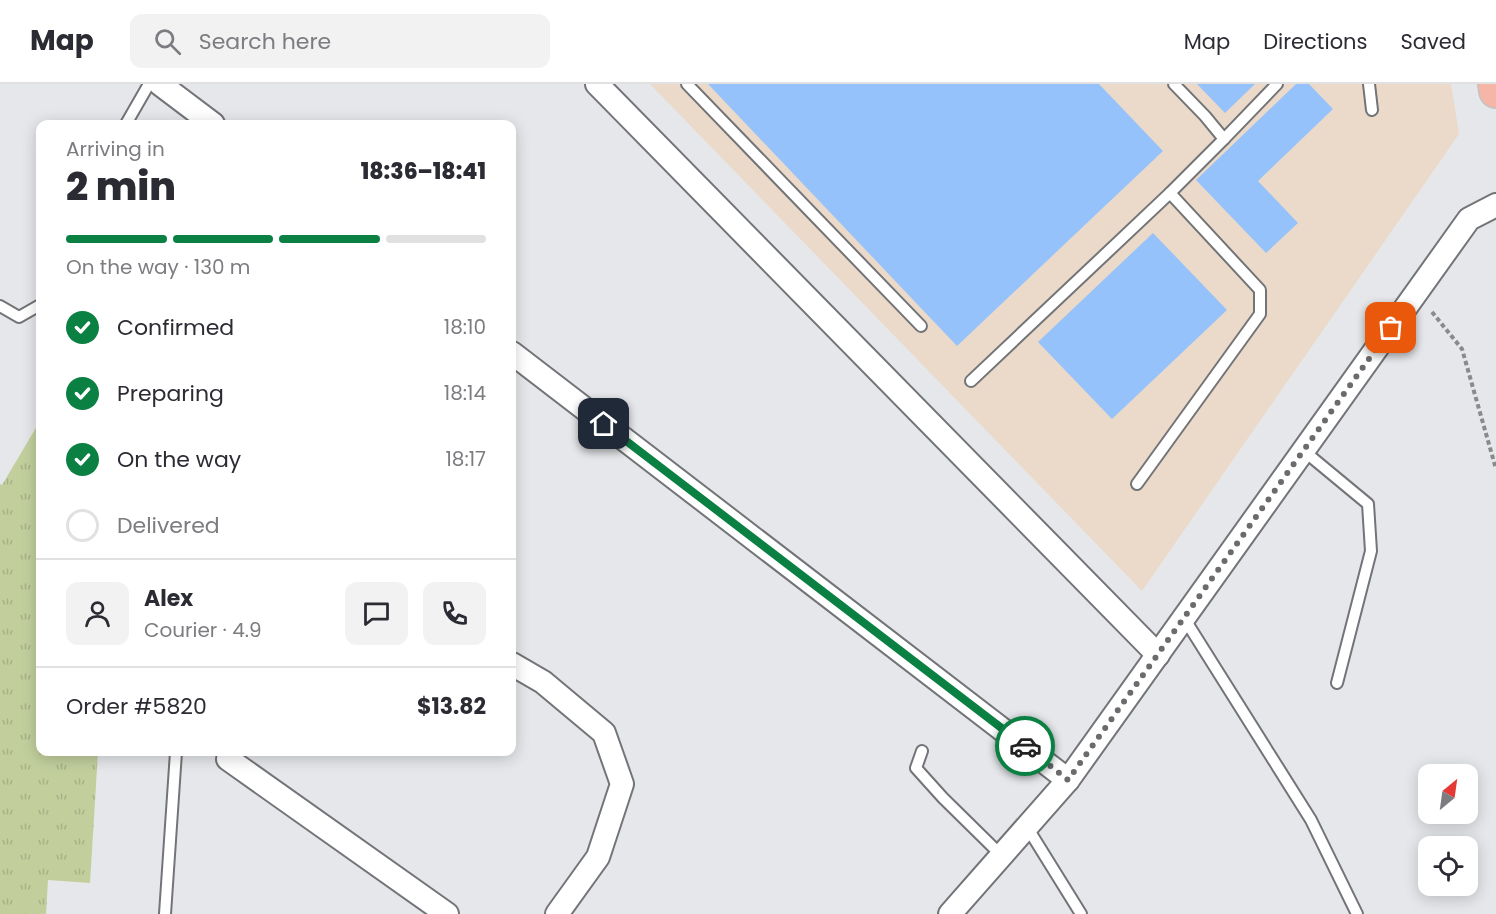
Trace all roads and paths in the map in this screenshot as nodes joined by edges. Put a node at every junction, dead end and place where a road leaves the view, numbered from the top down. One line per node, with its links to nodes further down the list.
1 (149, 84): 11 (lane)
2 (160, 84): 12 (street)
3 (597, 84): 26 (street)
4 (687, 84): 19 (lane)
5 (1174, 84): 13 (lane)
6 (1277, 84): 13 (lane)
7 (1369, 84): 10 (lane)
8 (1494, 84): 9 (main road)
9 (1496, 91)
10 (1372, 110)
11 (128, 120)
12 (208, 120)
13 (1224, 139): 14 (lane)
14 (1170, 193): 21 (lane); 24 (lane)
15 (1496, 205): 16 (street)
16 (1416, 293): 22 (street); 23 (path)
17 (0, 306): 18 (lane)
18 (36, 307)
19 (921, 326)
20 (516, 355): 32 (street)
21 (971, 381)
22 (1304, 451): 25 (street); 28 (lane)
23 (1496, 469)
24 (1137, 484)
25 (1184, 618): 26 (street); 40 (lane)
26 (1158, 655): 32 (street)
27 (516, 666): 37 (street)
28 (1337, 684)
29 (922, 751): 34 (lane)
30 (176, 756): 35 (lane)
31 (228, 759): 36 (street)
32 (1068, 780): 33 (street)
33 (1027, 827): 34 (street); 39 (lane)
34 (1002, 856): 38 (street)
35 (165, 914)
36 (447, 914)
37 (557, 914)
38 (950, 914)
39 (1081, 914)
40 (1357, 914)

